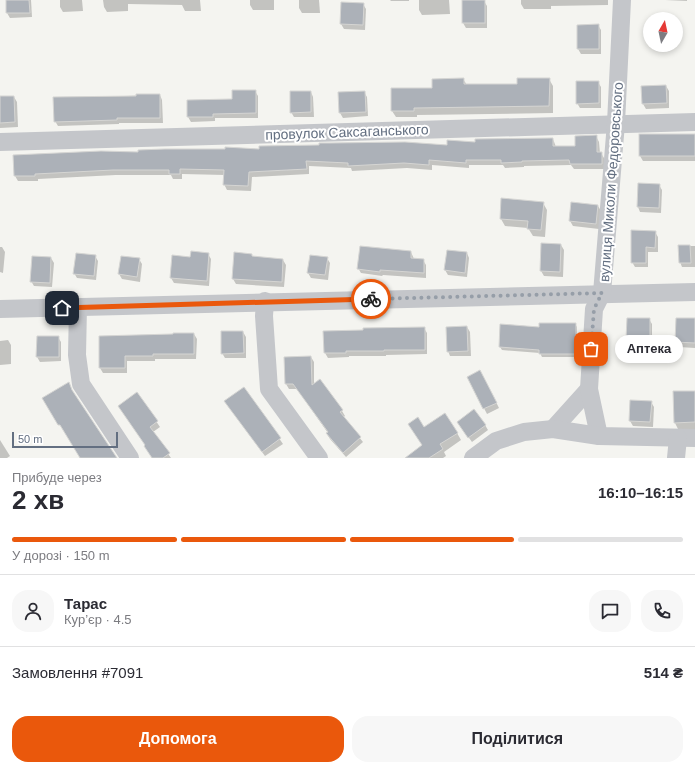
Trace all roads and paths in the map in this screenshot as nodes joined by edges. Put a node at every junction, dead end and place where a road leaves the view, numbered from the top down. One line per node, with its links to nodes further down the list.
1 (622, 0): 3 (street, вулиця Миколи Федоровського)
2 (695, 122): 3 (street, провулок Саксаганського)
3 (616, 123): 4 (street, провулок Саксаганського); 6 (street, вулиця Миколи Федоровського)
4 (0, 142)
5 (695, 292): 6 (street)
6 (602, 293): 7 (street); 10 (street, вулиця Миколи Федоровського)
7 (265, 302): 8 (street); 15 (street)
8 (78, 307): 9 (street); 14 (street)
9 (0, 309)
10 (589, 389): 11 (street); 12 (street, вулиця Миколи Федоровського)
11 (553, 429): 12 (street); 16 (street)
12 (599, 436): 13 (street)
13 (687, 438): 17 (street)
14 (130, 458)
15 (319, 458)
16 (473, 458)
17 (676, 458)

